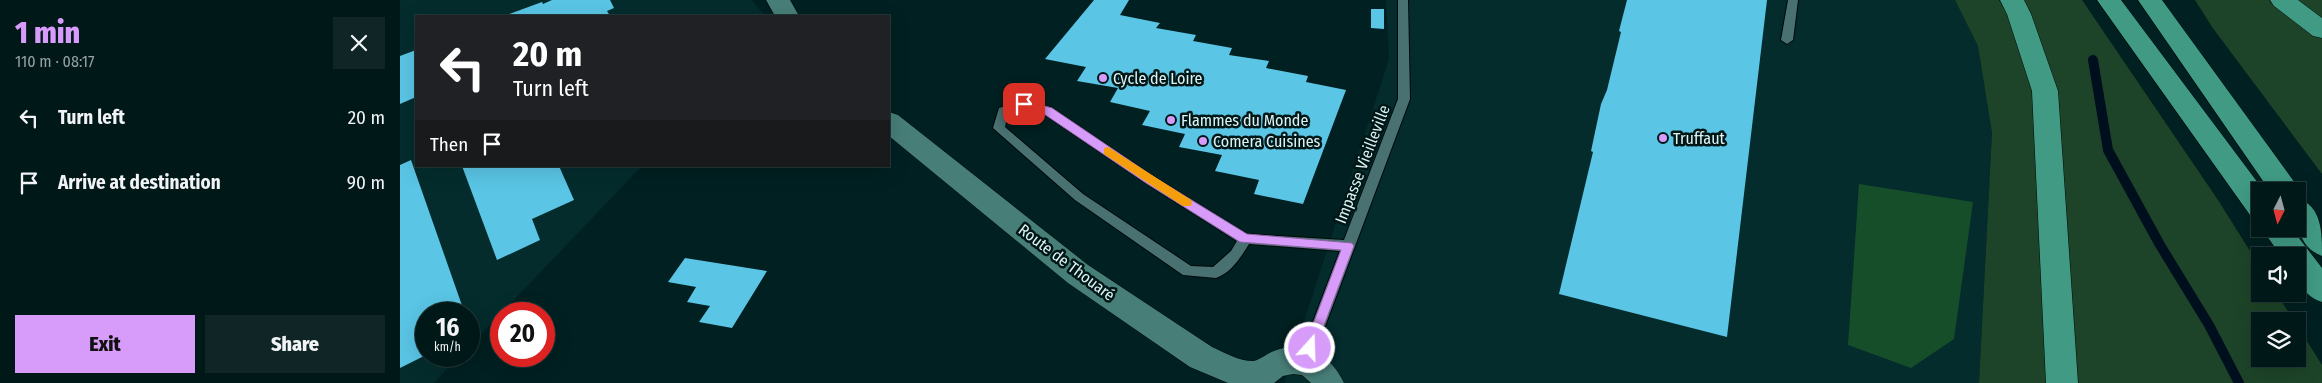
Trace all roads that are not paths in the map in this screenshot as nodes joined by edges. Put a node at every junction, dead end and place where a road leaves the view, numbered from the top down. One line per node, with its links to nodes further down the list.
1 (778, 0): 9 (main road)
2 (1403, 0): 19 (lane, Impasse Vieilleville)
3 (1793, 0): 12 (lane)
4 (2012, 0): 25 (highway)
5 (2110, 0): 15 (highway)
6 (2150, 0): 10 (highway)
7 (2166, 0): 10 (highway)
8 (2282, 0): 11 (highway)
9 (786, 15)
10 (2168, 25): 14 (highway)
11 (2322, 30)
12 (1787, 40)
13 (890, 123): 23 (main road, Route de Thouaré)
14 (2279, 182)
15 (2251, 195)
16 (2306, 221): 18 (highway)
17 (1244, 239): 17 (lane); 19 (lane)
18 (2322, 244)
19 (1348, 246): 22 (lane, Impasse Vieilleville)
20 (2306, 269): 21 (highway)
21 (2322, 290)
22 (1305, 361): 23 (main road); 24 (main road)
23 (1258, 380)
24 (1328, 383)
25 (2062, 383)

